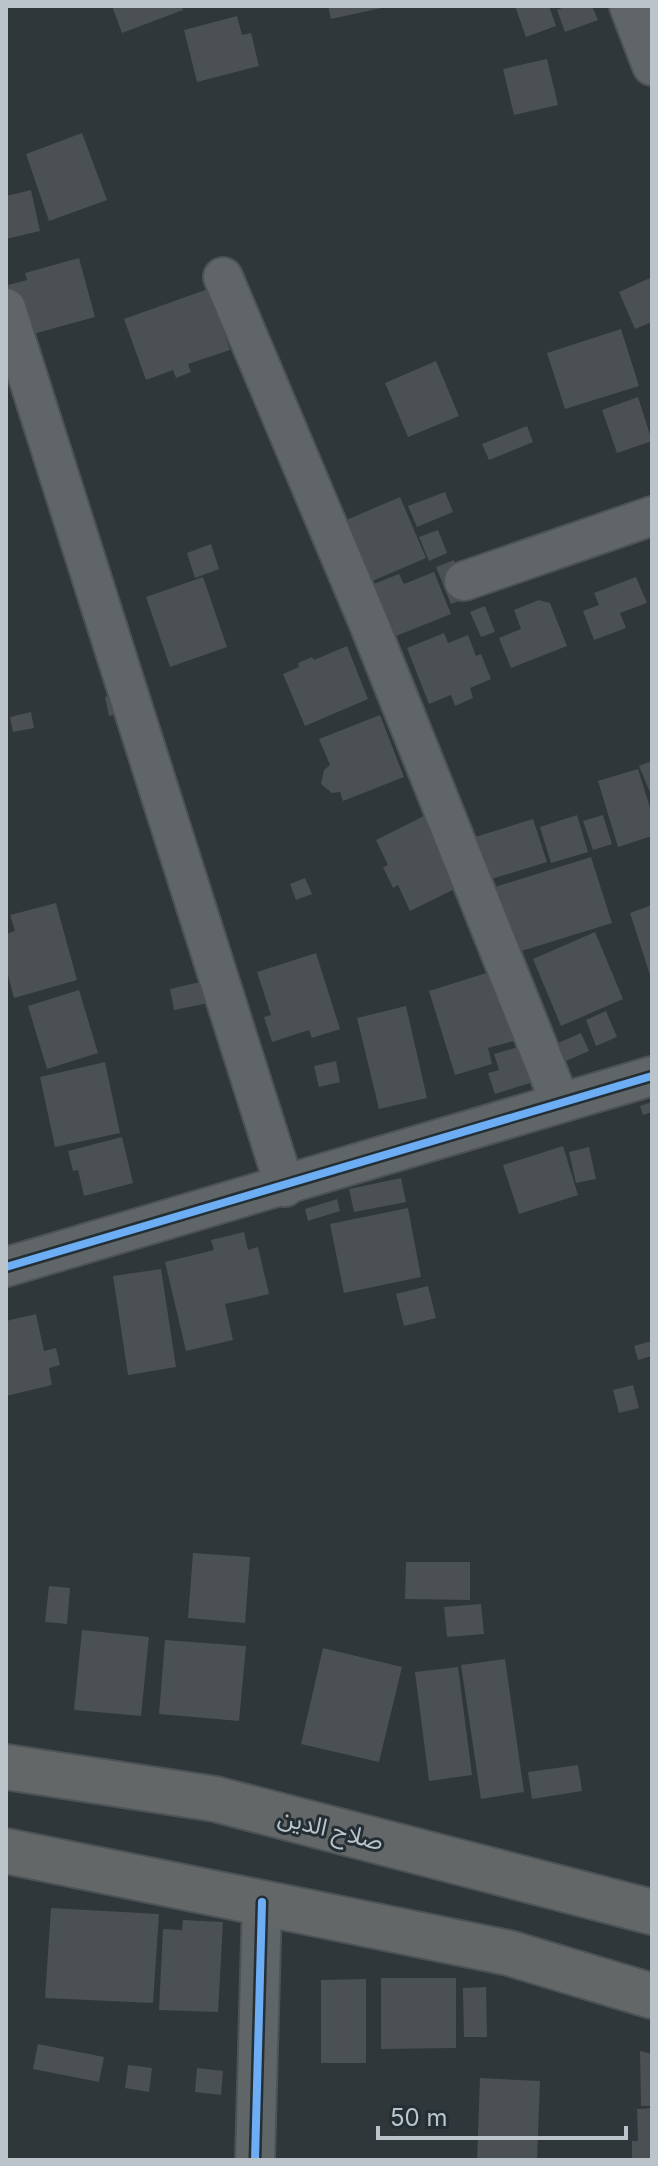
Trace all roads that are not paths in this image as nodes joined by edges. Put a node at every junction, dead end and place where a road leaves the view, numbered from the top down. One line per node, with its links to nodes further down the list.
1 (629, 6): 2 (street)
2 (652, 66)
3 (223, 277): 8 (street)
4 (6, 308): 9 (street)
5 (652, 516): 6 (street)
6 (464, 581)
7 (652, 1076): 8 (street)
8 (560, 1102): 9 (street)
9 (285, 1187): 10 (street)
10 (6, 1267)
11 (6, 1767): 14 (highway, صلاح الدين)
12 (6, 1851): 13 (highway)
13 (262, 1902): 15 (highway); 16 (street)
14 (652, 1912)
15 (652, 1996)
16 (255, 2160)

